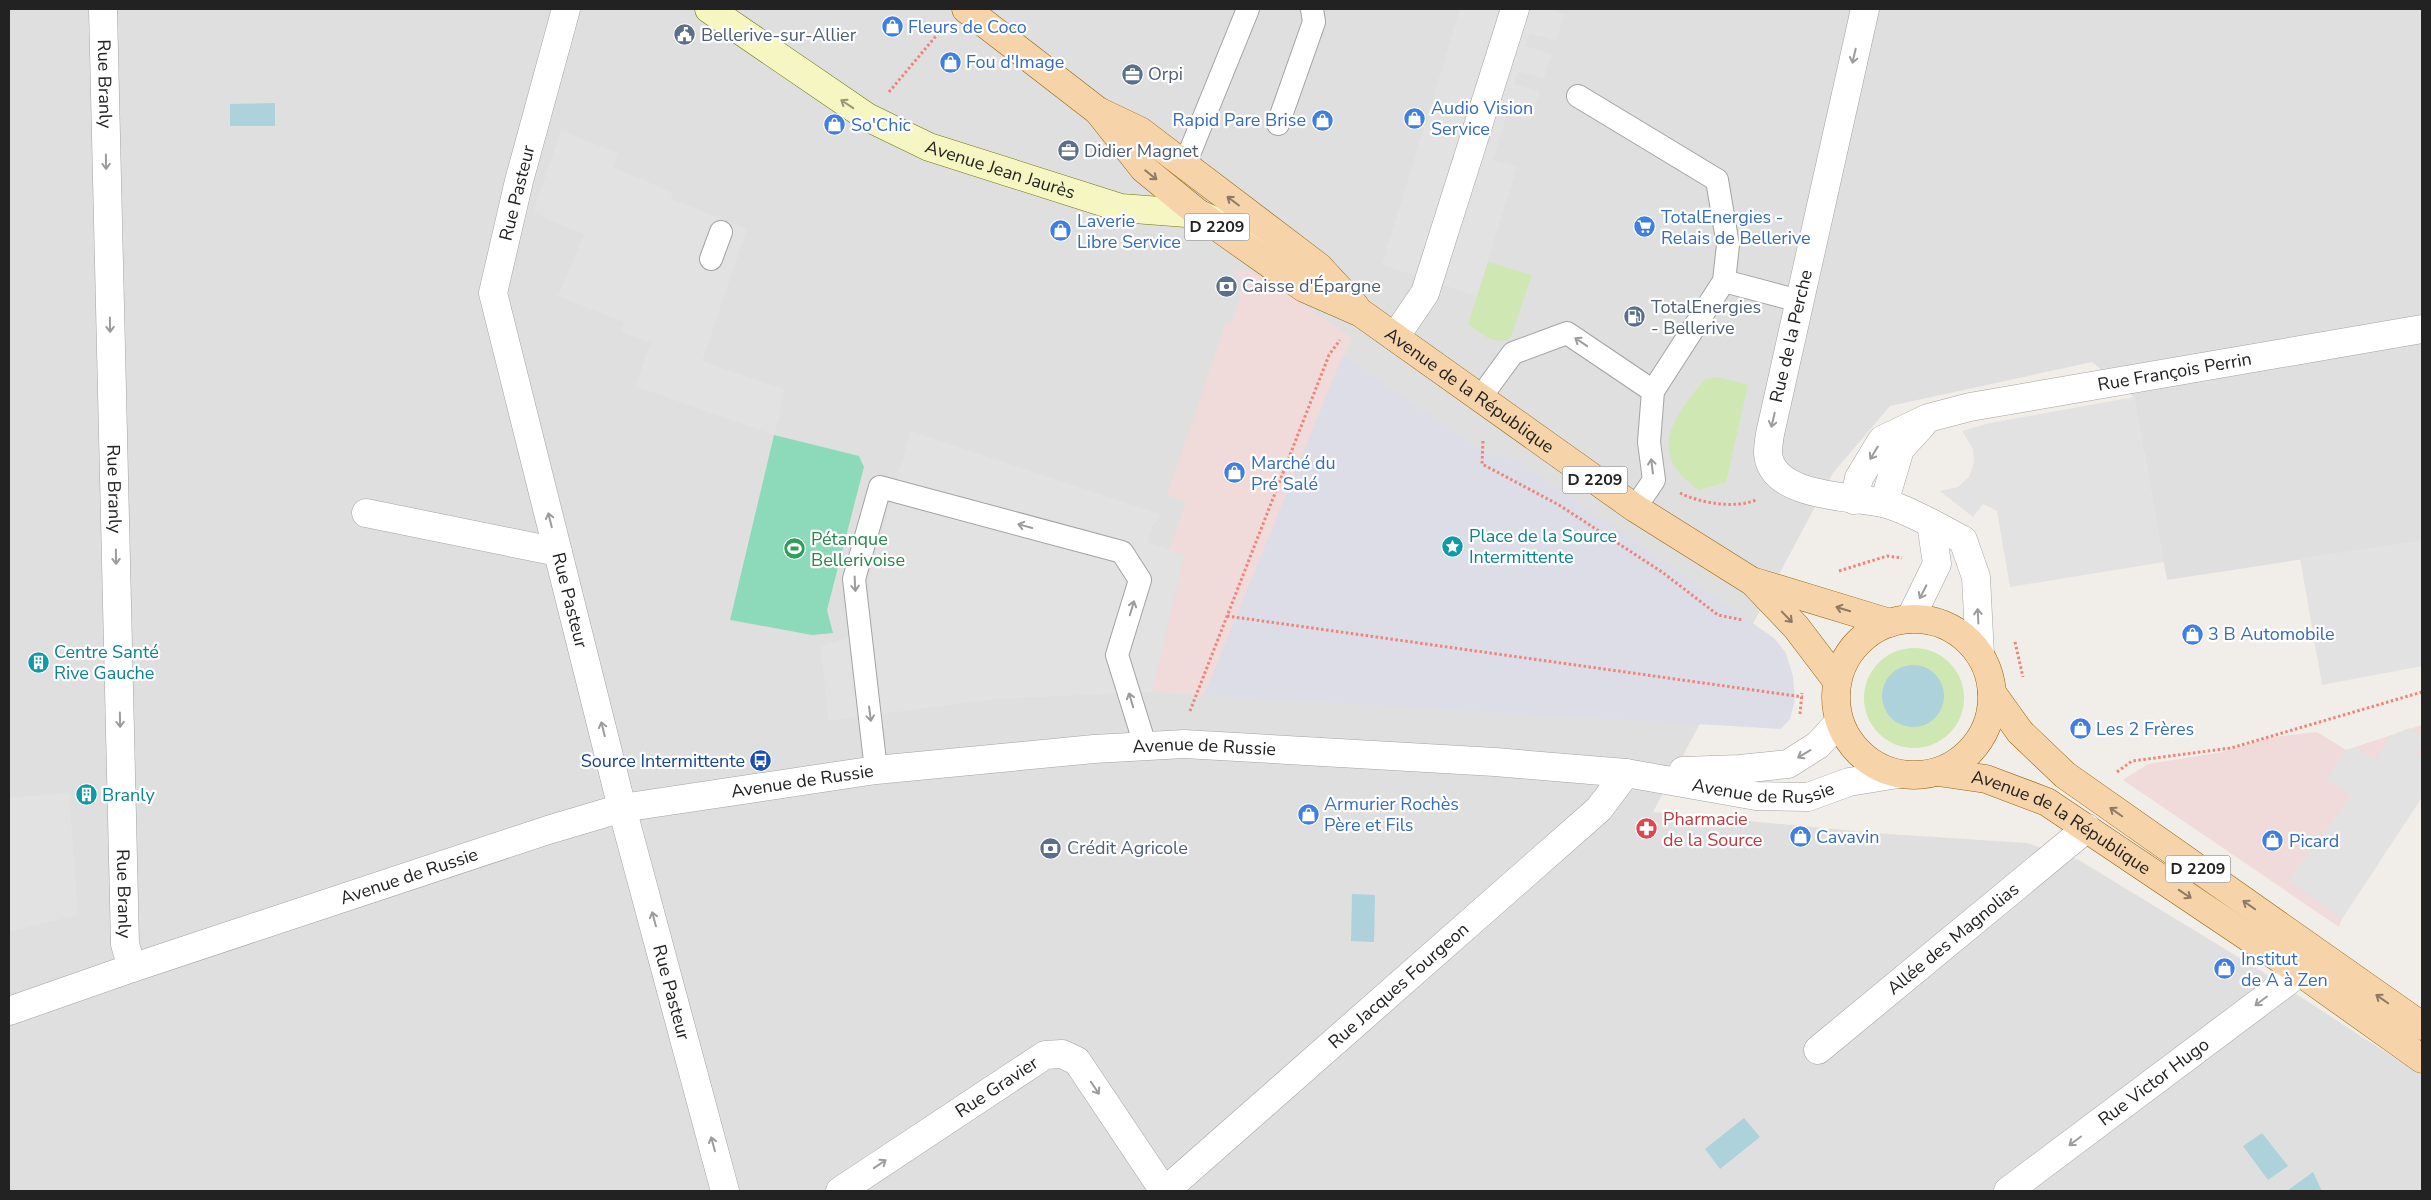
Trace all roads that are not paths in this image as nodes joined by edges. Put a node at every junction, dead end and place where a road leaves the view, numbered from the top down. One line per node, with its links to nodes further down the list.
1 (103, 9): 43 (street, Rue Branly, one-way to 43)
2 (566, 9): 30 (street, Rue Pasteur, one-way to 2)
3 (709, 9): 13 (main road, Avenue Jean Jaurès, one-way to 3)
4 (1248, 9): 12 (lane)
5 (1312, 9): 11 (lane)
6 (1516, 9): 21 (street)
7 (1865, 9): 18 (street, Rue de la Perche, one-way to 18)
8 (957, 16): 10 (main road, D 2209)
9 (1578, 96): 17 (lane)
10 (1098, 111): 12 (main road, D 2209); 13 (main road, D 2209, one-way to 13)
11 (1278, 124)
12 (1185, 164): 16 (main road, D 2209, one-way to 12)
13 (1199, 214): 16 (main road, Avenue Jean Jaurès); 19 (main road, D 2209)
14 (721, 232): 15 (lane)
15 (710, 259)
16 (1319, 266): 19 (main road, D 2209)
17 (1724, 281): 18 (lane); 22 (lane)
18 (1800, 301): 25 (street, Rue de la Perche, one-way to 25)
19 (1361, 313): 21 (main road, Avenue de la République / D 2209)
20 (2422, 329): 24 (street, Rue François Perrin)
21 (1395, 337): 23 (main road, Avenue de la République / D 2209)
22 (1653, 391): 23 (lane, one-way to 23); 27 (lane, one-way to 22)
23 (1480, 398): 27 (main road, Avenue de la République / D 2209)
24 (1928, 418): 25 (street, Rue François Perrin, one-way to 25); 26 (street)
25 (1854, 500): 26 (street, Rue de la Perche)
26 (1884, 503): 29 (street, Rue de la Perche)
27 (1635, 508): 31 (main road, Avenue de la République / D 2209)
28 (366, 514): 30 (street)
29 (1931, 523): 32 (street, one-way to 32); 33 (street, Rue de la Perche, one-way to 29)
30 (558, 552): 41 (street, Rue Pasteur, one-way to 30)
31 (1753, 582): 32 (main road, Avenue de la République / D 2209, one-way to 31); 35 (main road, Avenue de la République / D 2209, one-way to 35)
32 (1900, 621): 33 (main road); 35 (main road)
33 (1980, 655): 34 (main road)
34 (1992, 693): 38 (main road); 46 (main road, Avenue de la République / D 2209, one-way to 34)
35 (1837, 701): 39 (street, Avenue de Russie, one-way to 39); 40 (main road)
36 (1145, 745): 37 (street, Avenue de Russie); 37 (lane, one-way to 37); 39 (street, Avenue de Russie)
37 (876, 770): 41 (street, Avenue de Russie)
38 (1938, 772): 40 (main road); 42 (main road, Avenue de la République / D 2209)
39 (1626, 773): 40 (street, Avenue de Russie); 51 (street, Rue Jacques Fourgeon)
40 (1898, 774)
41 (622, 808): 43 (street, Avenue de Russie); 49 (street, Rue Pasteur, one-way to 41)
42 (2087, 828): 44 (main road, Avenue de la République / D 2209, one-way to 44); 47 (street, Allée des Magnolias)
43 (132, 968): 45 (street, Avenue de Russie)
44 (2300, 972): 48 (main road, Avenue de la République / D 2209); 52 (street, Rue Victor Hugo, one-way to 52)
45 (9, 1010)
46 (2422, 1026)
47 (1818, 1050)
48 (2422, 1059)
49 (725, 1191)
50 (840, 1191): 51 (street, Rue Gravier, one-way to 51)
51 (1165, 1191)
52 (2008, 1191)

